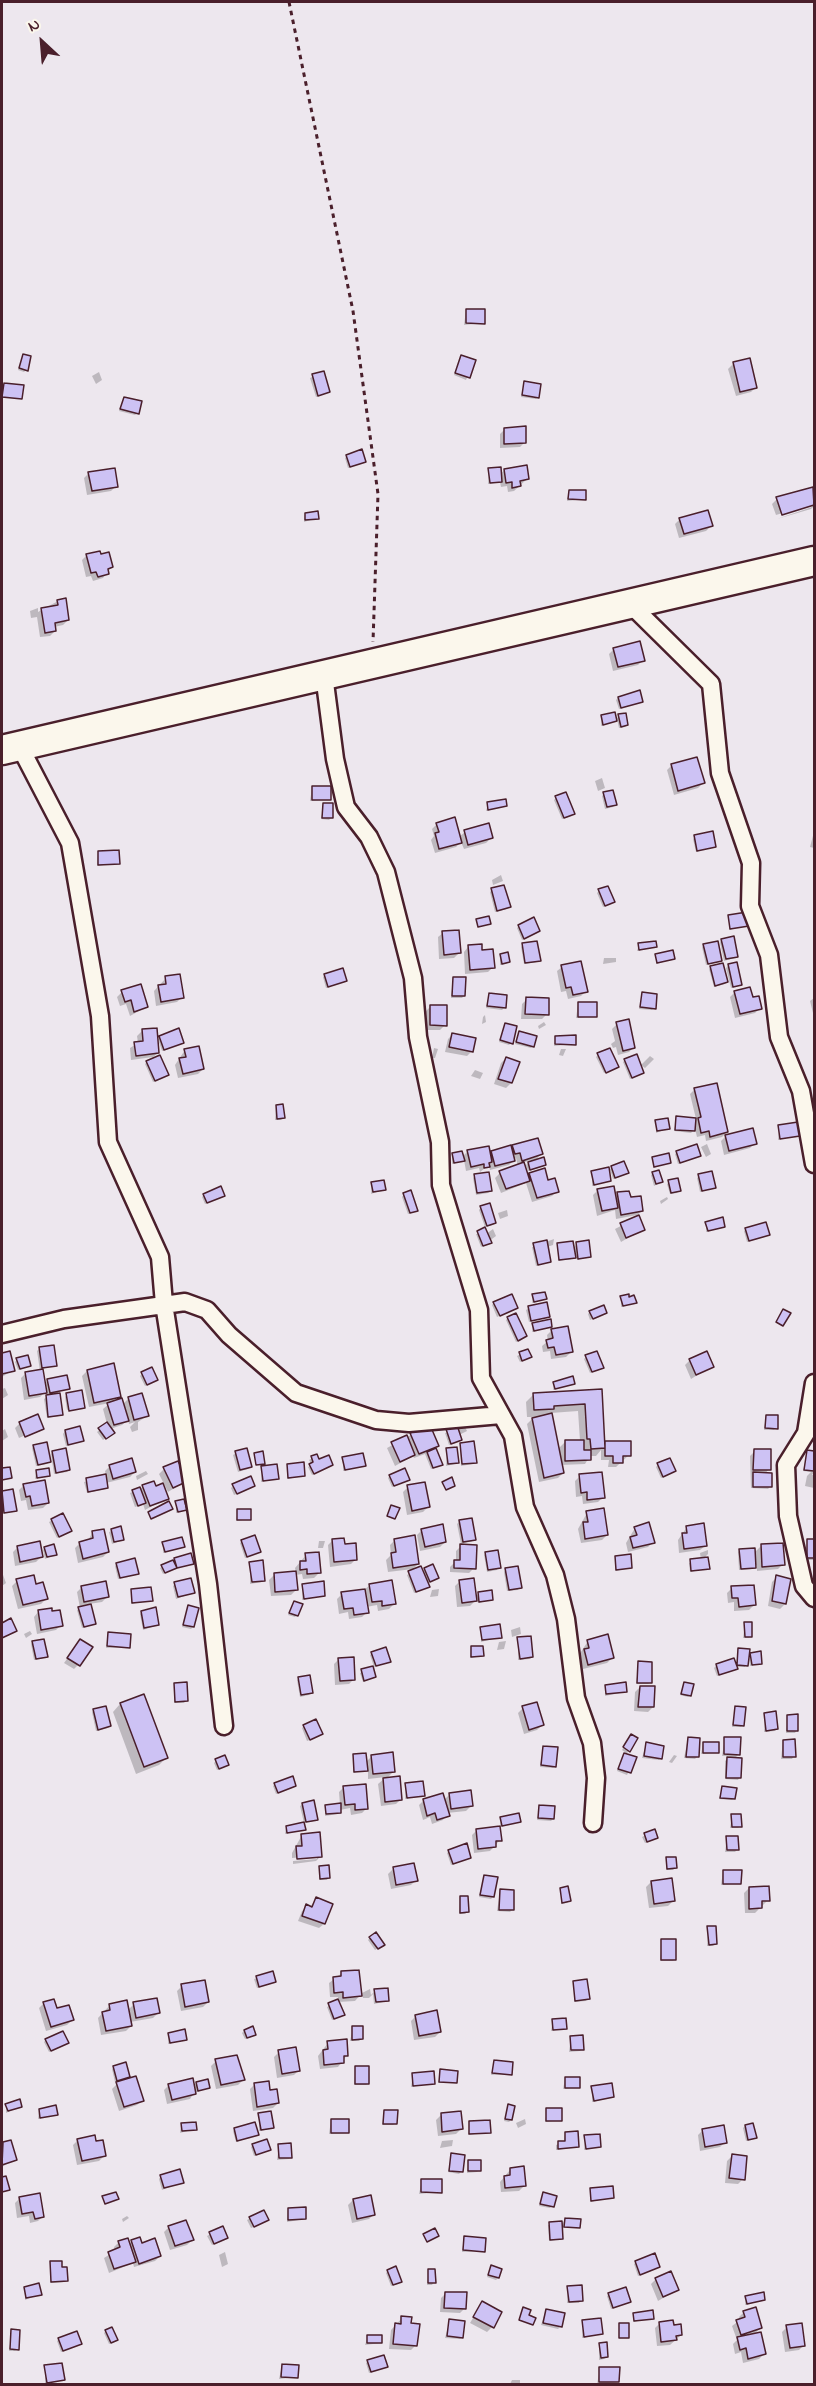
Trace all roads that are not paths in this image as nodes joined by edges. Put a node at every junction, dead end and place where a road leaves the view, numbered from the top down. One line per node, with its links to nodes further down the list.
1 (814, 561): 2 (highway)
2 (630, 604): 3 (highway); 5 (street)
3 (324, 675): 4 (highway); 9 (street)
4 (10, 747): 6 (street)
5 (814, 1164)
6 (164, 1304): 7 (street); 9 (street); 11 (street)
7 (2, 1334)
8 (814, 1383): 10 (street)
9 (501, 1415): 12 (street)
10 (814, 1598)
11 (224, 1726)
12 (593, 1823)

